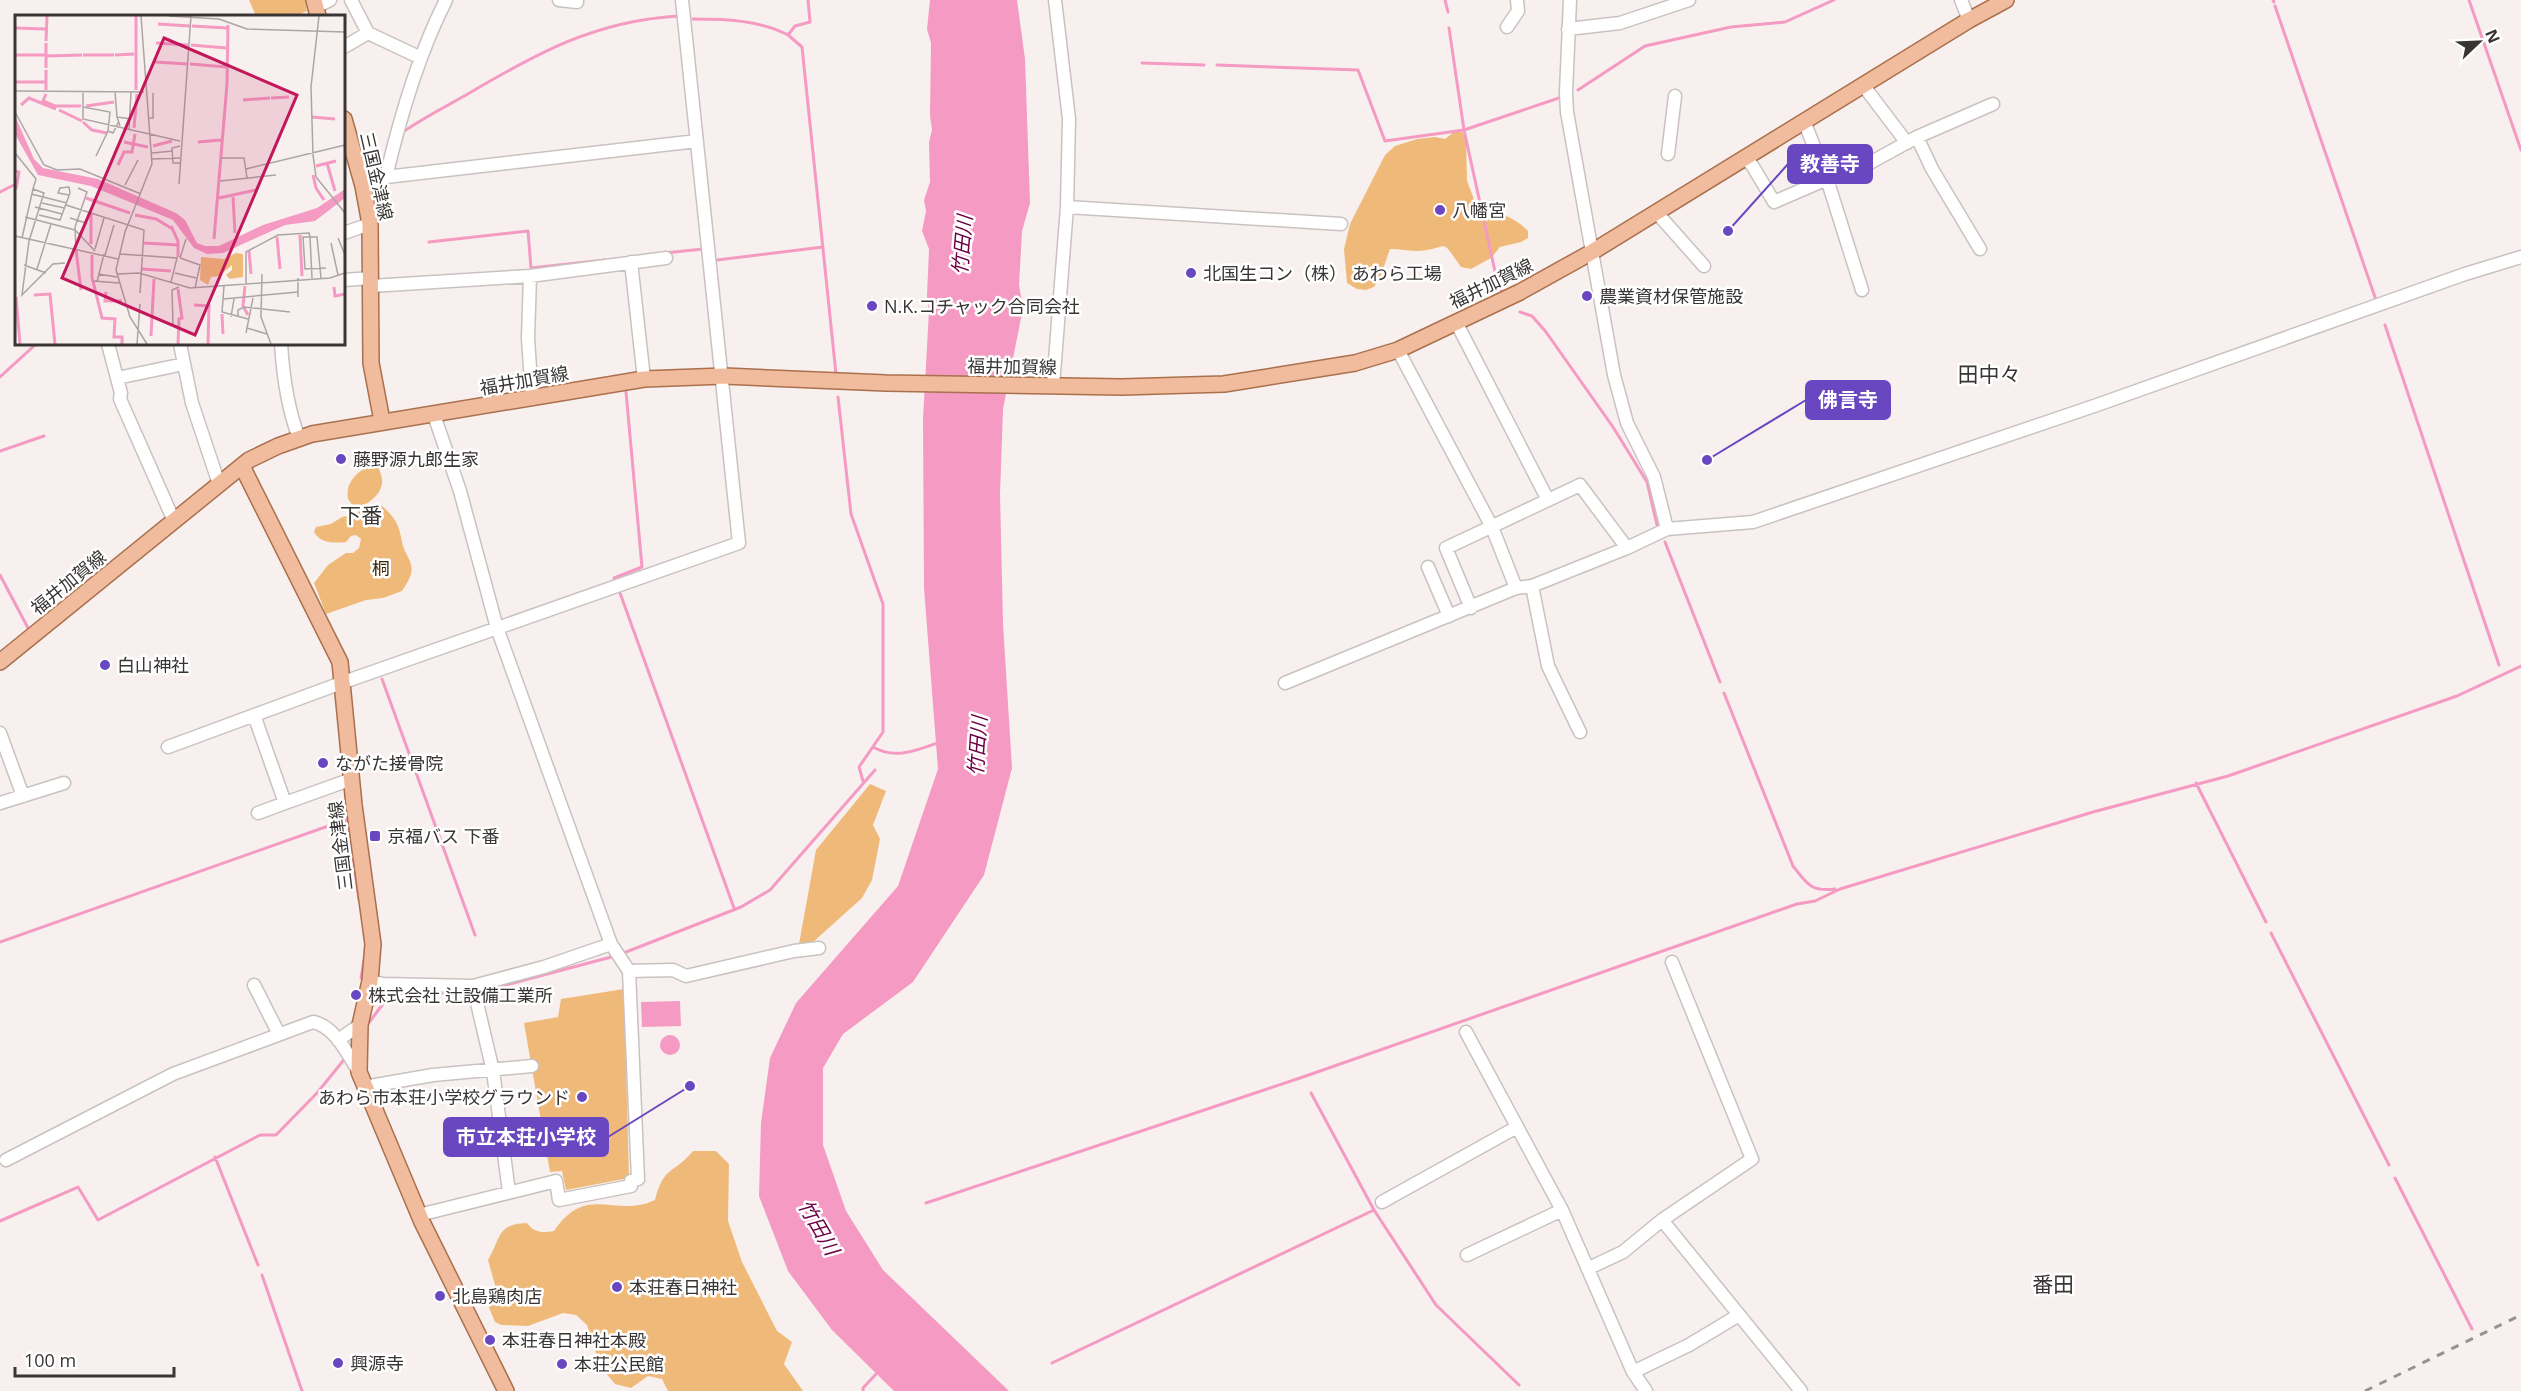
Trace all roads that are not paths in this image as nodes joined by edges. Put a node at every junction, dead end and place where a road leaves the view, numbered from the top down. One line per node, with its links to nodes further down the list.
1 (330, 0): 14 (street)
2 (351, 0): 18 (street)
3 (446, 0): 20 (street)
4 (559, 0): 5 (street)
5 (577, 0)
6 (682, 0): 27 (street)
7 (1054, 0): 33 (street)
8 (1517, 0): 16 (street)
9 (1570, 0): 17 (street)
10 (1689, 0): 13 (street)
11 (1961, 0): 15 (street)
12 (2006, 0): 15 (main road, 福井加賀線)
13 (1674, 3): 17 (street)
14 (316, 8)
15 (1969, 20): 21 (main road, 福井加賀線)
16 (1507, 27)
17 (1568, 29): 39 (street)
18 (368, 33): 19 (street); 20 (street)
19 (345, 46)
20 (421, 58): 30 (street)
21 (1863, 85): 24 (main road, 福井加賀線); 26 (street)
22 (1675, 96): 28 (street)
23 (1993, 104): 26 (street)
24 (1804, 121): 29 (main road, 福井加賀線); 31 (street)
25 (345, 123): 32 (main road, 三国金津線)
26 (1912, 140): 31 (street); 38 (street)
27 (697, 141): 30 (street); 54 (street)
28 (1668, 154)
29 (1744, 158): 31 (street); 34 (main road, 福井加賀線)
30 (386, 177): 32 (street)
31 (1827, 179): 47 (street)
32 (363, 186): 35 (main road, 三国金津線)
33 (1067, 207): 36 (street); 57 (street)
34 (1656, 213): 39 (main road, 福井加賀線); 43 (street)
35 (370, 224): 37 (street); 46 (main road, 三国金津線)
36 (1341, 224)
37 (345, 233)
38 (1980, 249)
39 (1592, 252): 48 (main road, 福井加賀線); 67 (street)
40 (2521, 257): 67 (street)
41 (666, 258): 42 (street)
42 (631, 262): 44 (street); 56 (street)
43 (1704, 266)
44 (530, 276): 46 (street); 58 (street)
45 (345, 280): 46 (street)
46 (371, 282): 60 (main road, 三国金津線)
47 (1862, 290)
48 (1456, 322): 52 (main road, 福井加賀線); 64 (street)
49 (108, 345): 55 (street)
50 (180, 345): 53 (street)
51 (281, 345): 61 (street)
52 (1398, 350): 57 (main road, 福井加賀線); 66 (street)
53 (184, 364): 55 (street); 63 (street)
54 (724, 376): 56 (main road, 福井加賀線); 57 (main road, 福井加賀線); 74 (street)
55 (117, 378): 65 (street)
56 (644, 379): 58 (main road, 福井加賀線)
57 (1053, 386)
58 (532, 398): 59 (main road, 福井加賀線)
59 (434, 415): 60 (main road, 福井加賀線); 74 (street)
60 (382, 421): 61 (main road, 福井加賀線)
61 (299, 438): 62 (main road, 福井加賀線)
62 (242, 466): 63 (main road, 福井加賀線); 76 (main road, 三国金津線)
63 (219, 484): 65 (main road, 福井加賀線)
64 (1548, 500): 66 (street); 68 (street)
65 (174, 521): 75 (main road, 福井加賀線)
66 (1492, 527): 71 (street); 72 (street)
67 (1667, 529): 68 (street)
68 (1628, 548): 70 (street)
69 (1428, 567): 73 (street)
70 (1532, 586): 71 (street); 79 (street)
71 (1516, 588): 72 (street)
72 (1470, 608): 73 (street)
73 (1449, 616): 77 (street)
74 (497, 628): 76 (street); 88 (street)
75 (0, 662)
76 (344, 682): 78 (street); 82 (main road, 三国金津線)
77 (1285, 683)
78 (254, 715): 81 (street); 86 (street)
79 (1580, 732)
80 (0, 733): 84 (street)
81 (168, 747)
82 (352, 779): 86 (street); 92 (main road, 三国金津線)
83 (64, 783): 84 (street)
84 (23, 796): 85 (street)
85 (0, 803)
86 (285, 803): 87 (street)
87 (258, 813)
88 (611, 944): 91 (street); 94 (street)
89 (819, 948): 91 (street)
90 (1672, 962): 109 (street)
91 (629, 971): 105 (street)
92 (370, 981): 94 (street); 95 (main road, 三国金津線)
93 (254, 985): 97 (street)
94 (473, 986): 100 (street)
95 (360, 1025): 98 (street); 101 (main road, 三国金津線)
96 (1466, 1032): 103 (street)
97 (279, 1034): 98 (street); 104 (street)
98 (338, 1040): 101 (street)
99 (532, 1066): 100 (street)
100 (493, 1071): 102 (street); 105 (street)
101 (359, 1072): 102 (main road, 三国金津線)
102 (364, 1088): 108 (main road, 三国金津線)
103 (1517, 1127): 106 (street); 107 (street)
104 (6, 1160)
105 (509, 1192): 108 (street)
106 (1382, 1202)
107 (1562, 1210): 110 (street); 111 (street)
108 (419, 1215): 114 (main road, 三国金津線)
109 (1662, 1220): 111 (street); 112 (street)
110 (1467, 1255)
111 (1589, 1268): 113 (street)
112 (1739, 1315): 113 (street); 116 (street)
113 (1634, 1372): 115 (street)
114 (507, 1391)
115 (1646, 1391)
116 (1801, 1391)

